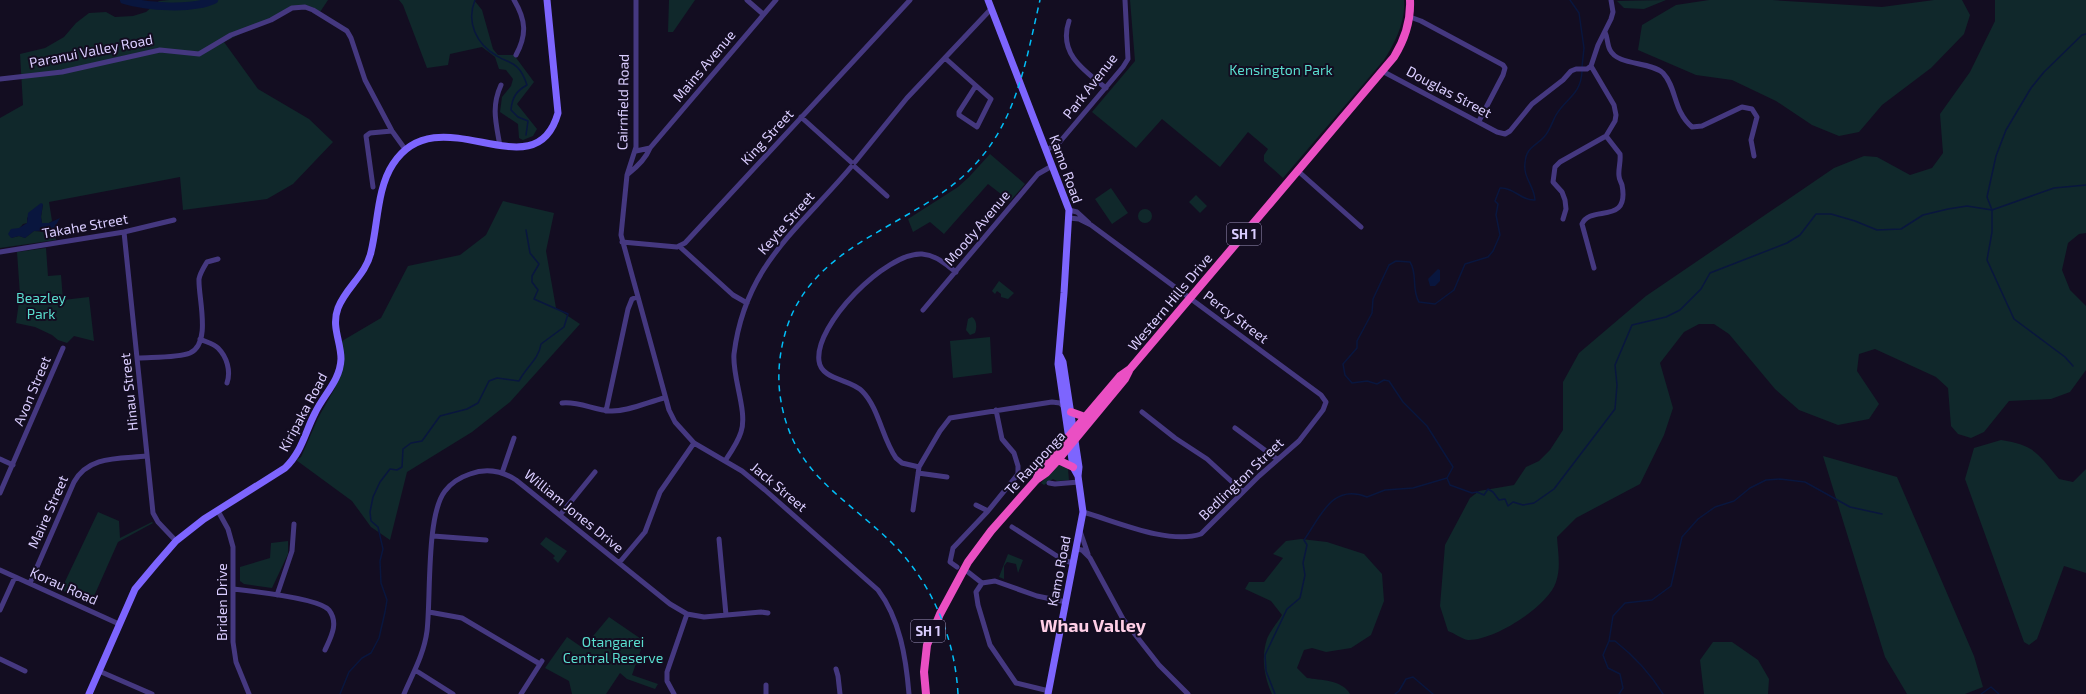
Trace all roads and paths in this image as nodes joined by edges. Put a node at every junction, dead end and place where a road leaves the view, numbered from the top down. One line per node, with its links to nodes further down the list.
1 (514, 0): 16 (street)
2 (547, 0): 28 (main road, Kiripaka Road)
3 (636, 0): 32 (street, Cairnfield Road)
4 (747, 0): 12 (street)
5 (776, 0): 12 (street, Mains Avenue)
6 (910, 0): 24 (street, King Street)
7 (988, 0): 11 (main road, Kamo Road)
8 (1125, 0): 23 (street, Park Avenue)
9 (1410, 0): 13 (highway, Western Hills Drive / SH 1)
10 (1611, 0): 15 (street)
11 (991, 9): 17 (street, Keyte Street); 31 (main road, Kamo Road)
12 (763, 14): 30 (street, Mains Avenue)
13 (1410, 17): 19 (highway, Western Hills Drive / SH 1); 25 (street)
14 (1069, 21): 23 (street)
15 (1605, 32): 18 (street); 33 (street)
16 (516, 55)
17 (945, 58): 22 (street); 34 (street, Keyte Street)
18 (1591, 66): 25 (street, Douglas Street); 27 (street)
19 (1382, 71): 25 (street, Douglas Street); 36 (highway, Western Hills Drive / SH 1)
20 (0, 79): 26 (street, Paranui Valley Road)
21 (501, 86): 28 (street)
22 (975, 87): 22 (street)
23 (1106, 88): 31 (street, Park Avenue)
24 (801, 117): 34 (street); 46 (street, King Street)
25 (1479, 121)
26 (392, 131): 29 (street, Paranui Valley Road); 38 (street)
27 (1606, 136): 41 (street); 49 (street)
28 (500, 146): 29 (main road, Kiripaka Road)
29 (405, 149): 93 (main road, Kiripaka Road)
30 (649, 150): 32 (street); 37 (street, Mains Avenue)
31 (1046, 150): 35 (main road, Kamo Road)
32 (636, 151): 37 (street, Cairnfield Road)
33 (1754, 156)
34 (853, 165): 39 (street); 53 (street, Keyte Street)
35 (1052, 166): 40 (main road, Kamo Road); 50 (street, Moody Avenue)
36 (1298, 171): 43 (street); 52 (highway, Western Hills Drive / SH 1)
37 (628, 175): 45 (street, Cairnfield Road)
38 (373, 187)
39 (886, 196)
40 (1069, 214): 52 (street, Percy Street); 57 (main road, Kamo Road)
41 (1563, 219)
42 (174, 220): 44 (street, Takahe Street)
43 (1361, 227)
44 (124, 232): 47 (street, Takahe Street); 58 (street, Hinau Street)
45 (622, 242): 46 (street); 51 (street, Cairnfield Road)
46 (679, 246): 53 (street)
47 (0, 252)
48 (218, 259): 55 (street)
49 (1594, 268)
50 (956, 272): 54 (street, Moody Avenue); 82 (street)
51 (637, 297): 62 (street, Jack Street); 68 (street)
52 (1190, 298): 59 (highway, Western Hills Drive / SH 1); 64 (street, Percy Street)
53 (747, 303): 79 (street, Keyte Street)
54 (923, 310)
55 (200, 339): 58 (street); 60 (street)
56 (63, 348): 80 (street, Avon Street)
57 (1060, 356): 61 (main road, Kamo Road); 67 (main road, Kamo Road)
58 (138, 358): 75 (street, Hinau Street)
59 (1130, 369): 70 (highway, Western Hills Drive / SH 1); 73 (highway, Te Rauponga / SH 1)
60 (226, 383)
61 (1062, 393): 63 (street); 67 (main road, Kamo Road)
62 (664, 398): 68 (street); 74 (street, Jack Street)
63 (1052, 402): 66 (street); 67 (street)
64 (1326, 402): 77 (street, Bedlington Street)
65 (562, 403): 68 (street)
66 (996, 410): 82 (street); 94 (street)
67 (1068, 410): 70 (highway); 73 (main road, Kamo Road)
68 (606, 411)
69 (1142, 412): 89 (street)
70 (1085, 417): 73 (highway, Western Hills Drive / SH 1)
71 (1235, 428): 77 (street)
72 (514, 438): 84 (street)
73 (1072, 438): 78 (highway, Te Rauponga / SH 1); 81 (main road, Kamo Road); 86 (main road, Kamo Road); 87 (highway, Western Hills Drive / SH 1)
74 (694, 443): 79 (street, Jack Street); 106 (street)
75 (147, 456): 103 (street, Hinau Street); 112 (street, Maire Street)
76 (0, 458): 80 (street)
77 (1277, 459): 89 (street, Bedlington Street)
78 (1058, 460): 81 (highway); 87 (highway, Te Rauponga / SH 1)
79 (725, 461): 140 (street, Jack Street)
80 (13, 465): 90 (street, Avon Street)
81 (1073, 467): 86 (main road, Kamo Road)
82 (918, 470): 85 (street); 92 (street)
83 (594, 472): 96 (street)
84 (502, 473): 96 (street, William Jones Drive); 100 (street, William Jones Drive)
85 (947, 477)
86 (1078, 479): 88 (street); 95 (main road, Kamo Road)
87 (1036, 480): 109 (highway, Te Rauponga / SH 1)
88 (1049, 483)
89 (1243, 492): 95 (street, Bedlington Street)
90 (0, 493)
91 (976, 505): 94 (street)
92 (913, 510)
93 (218, 511): 103 (main road, Kiripaka Road); 114 (street, Briden Drive)
94 (988, 511): 109 (street)
95 (1083, 512): 99 (main road, Kamo Road)
96 (560, 514): 106 (street, William Jones Drive)
97 (294, 524): 115 (street)
98 (1012, 527): 107 (street)
99 (1080, 530): 104 (main road, Kamo Road); 105 (street)
100 (433, 536): 102 (street); 118 (street, William Jones Drive)
101 (719, 539): 121 (street)
102 (486, 540)
103 (176, 541): 122 (main road, Kiripaka Road)
104 (1076, 549): 105 (street); 107 (main road, Kamo Road)
105 (1090, 558): 143 (street)
106 (619, 563): 120 (street, William Jones Drive)
107 (1073, 563): 116 (main road, Kamo Road)
108 (0, 570): 111 (street, Korau Road)
109 (958, 572): 141 (highway, Te Rauponga / SH 1); 142 (highway, Te Rauponga / SH 1)
110 (968, 572): 113 (street)
111 (15, 577): 112 (street, Korau Road); 117 (street)
112 (30, 583): 122 (street, Korau Road)
113 (982, 583): 116 (street); 130 (street)
114 (233, 589): 115 (street); 133 (street, Briden Drive)
115 (277, 595): 123 (street)
116 (1066, 602): 130 (main road, Kamo Road)
117 (0, 610)
118 (428, 612): 126 (street, William Jones Drive); 136 (street)
119 (768, 613): 121 (street, William Jones Drive)
120 (687, 614): 121 (street, William Jones Drive); 137 (street)
121 (726, 615)
122 (119, 624): 128 (main road, Kiripaka Road)
123 (325, 650)
124 (0, 659): 127 (street)
125 (836, 669): 139 (street)
126 (415, 670): 134 (street, William Jones Drive); 135 (street)
127 (26, 671)
128 (99, 671): 131 (main road, Kiripaka Road); 132 (street)
129 (766, 684): 138 (street)
130 (1048, 693)
131 (89, 694)
132 (152, 694)
133 (249, 694)
134 (404, 694)
135 (453, 694)
136 (521, 694)
137 (674, 694)
138 (766, 694)
139 (840, 694)
140 (909, 694)
141 (921, 694)
142 (926, 694)
143 (1188, 694)

